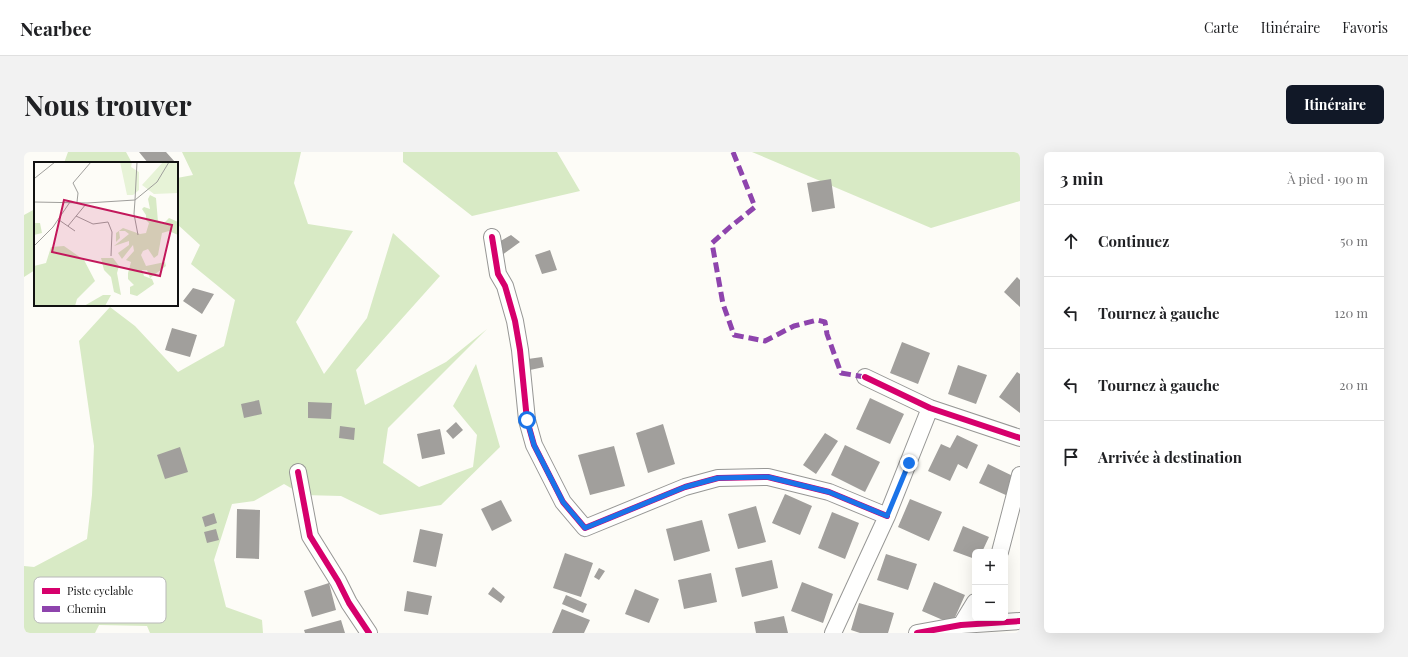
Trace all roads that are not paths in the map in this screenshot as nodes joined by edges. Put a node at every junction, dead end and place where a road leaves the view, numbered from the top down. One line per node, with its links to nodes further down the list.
1 (492, 237): 7 (street)
2 (865, 377): 3 (street)
3 (930, 408): 4 (street); 7 (street)
4 (1020, 438)
5 (298, 472): 12 (street)
6 (1020, 475): 8 (street)
7 (887, 516): 13 (street)
8 (1001, 549)
9 (972, 607): 11 (street)
10 (1020, 621): 11 (street)
11 (961, 625): 14 (street)
12 (369, 633)
13 (833, 633)
14 (917, 633)

